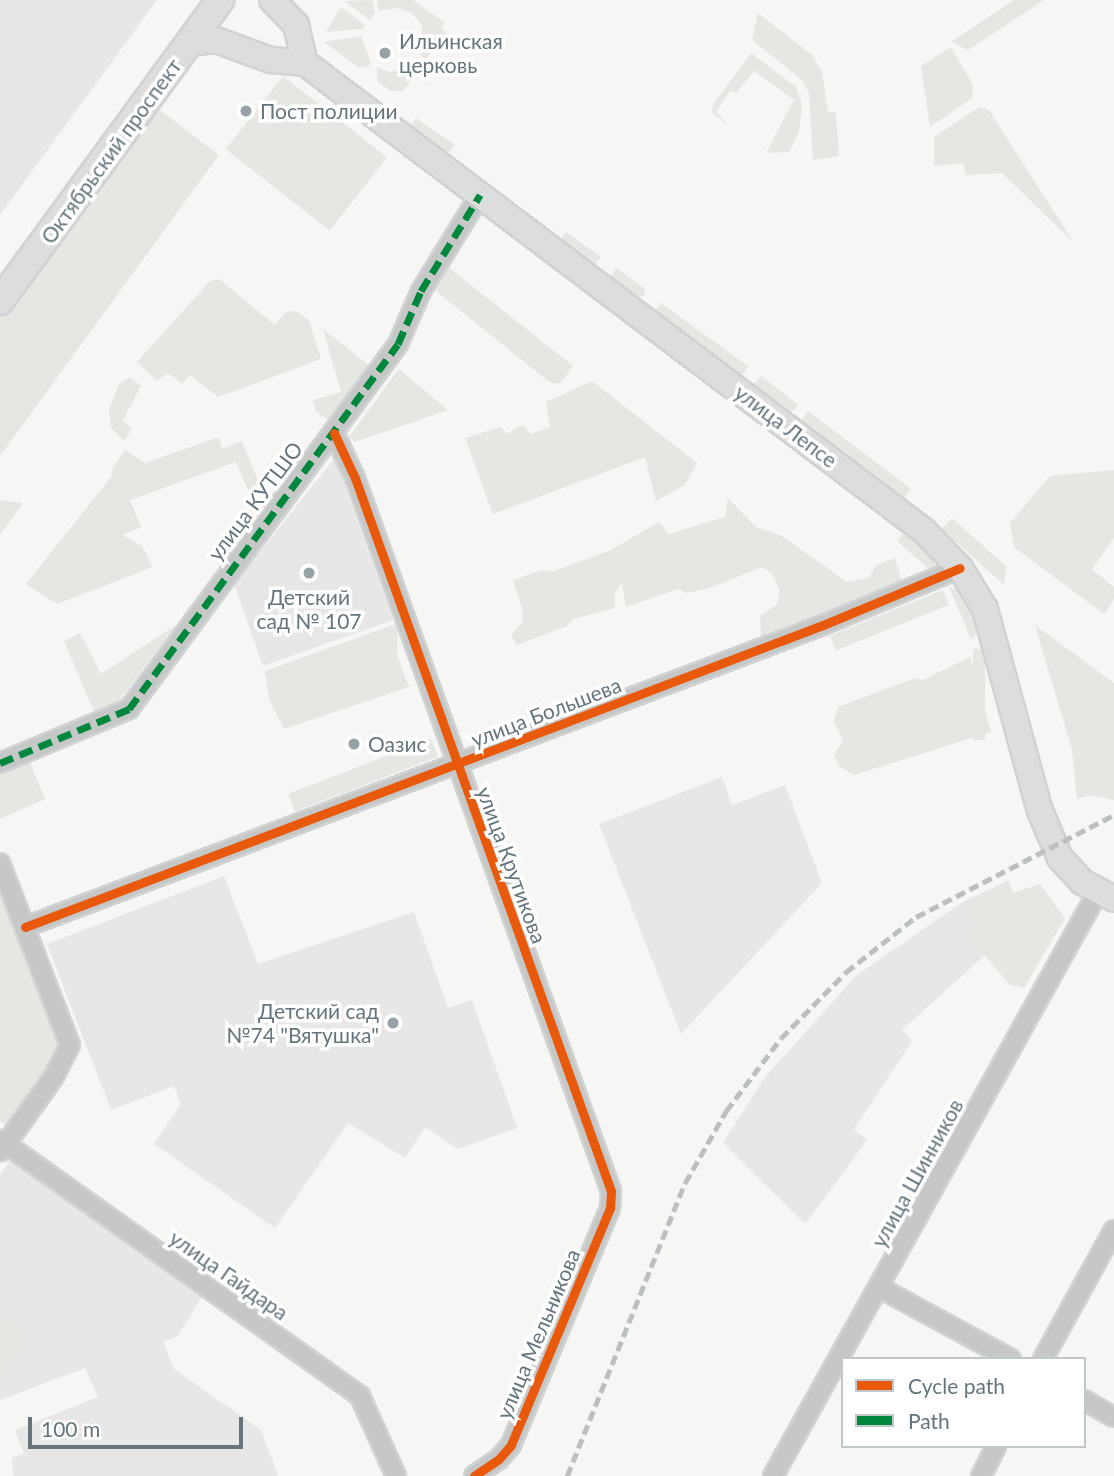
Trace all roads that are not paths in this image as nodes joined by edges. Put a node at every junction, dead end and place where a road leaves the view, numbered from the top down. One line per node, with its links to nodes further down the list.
1 (221, 0): 3 (main road, Октябрьский проспект); 4 (main road, улица Лепсе)
2 (280, 4): 5 (main road)
3 (191, 43): 4 (main road, улица Лепсе); 7 (main road, Октябрьский проспект)
4 (259, 55): 5 (main road, улица Лепсе)
5 (305, 63): 6 (main road, улица Лепсе)
6 (480, 195): 8 (street, улица КУТШО); 9 (main road, улица Лепсе)
7 (0, 301)
8 (334, 433): 10 (street, улица КУТШО); 11 (street, улица Крутикова)
9 (960, 568): 11 (street, улица Большева); 13 (main road, улица Лепсе)
10 (0, 763)
11 (457, 765): 14 (street, улица Большева); 16 (street, улица Крутикова)
12 (0, 863): 14 (street)
13 (1106, 895): 18 (street, улица Шинников)
14 (25, 927): 15 (street)
15 (2, 1146): 24 (street, улица Гайдара)
16 (611, 1191): 25 (street, улица Мельникова)
17 (1114, 1230): 20 (street)
18 (880, 1287): 19 (street); 26 (street, улица Шинников)
19 (1007, 1357)
20 (1044, 1357)
21 (1086, 1401): 22 (street)
22 (1114, 1417)
23 (995, 1448): 27 (street)
24 (396, 1476)
25 (474, 1476)
26 (774, 1476)
27 (981, 1476)

